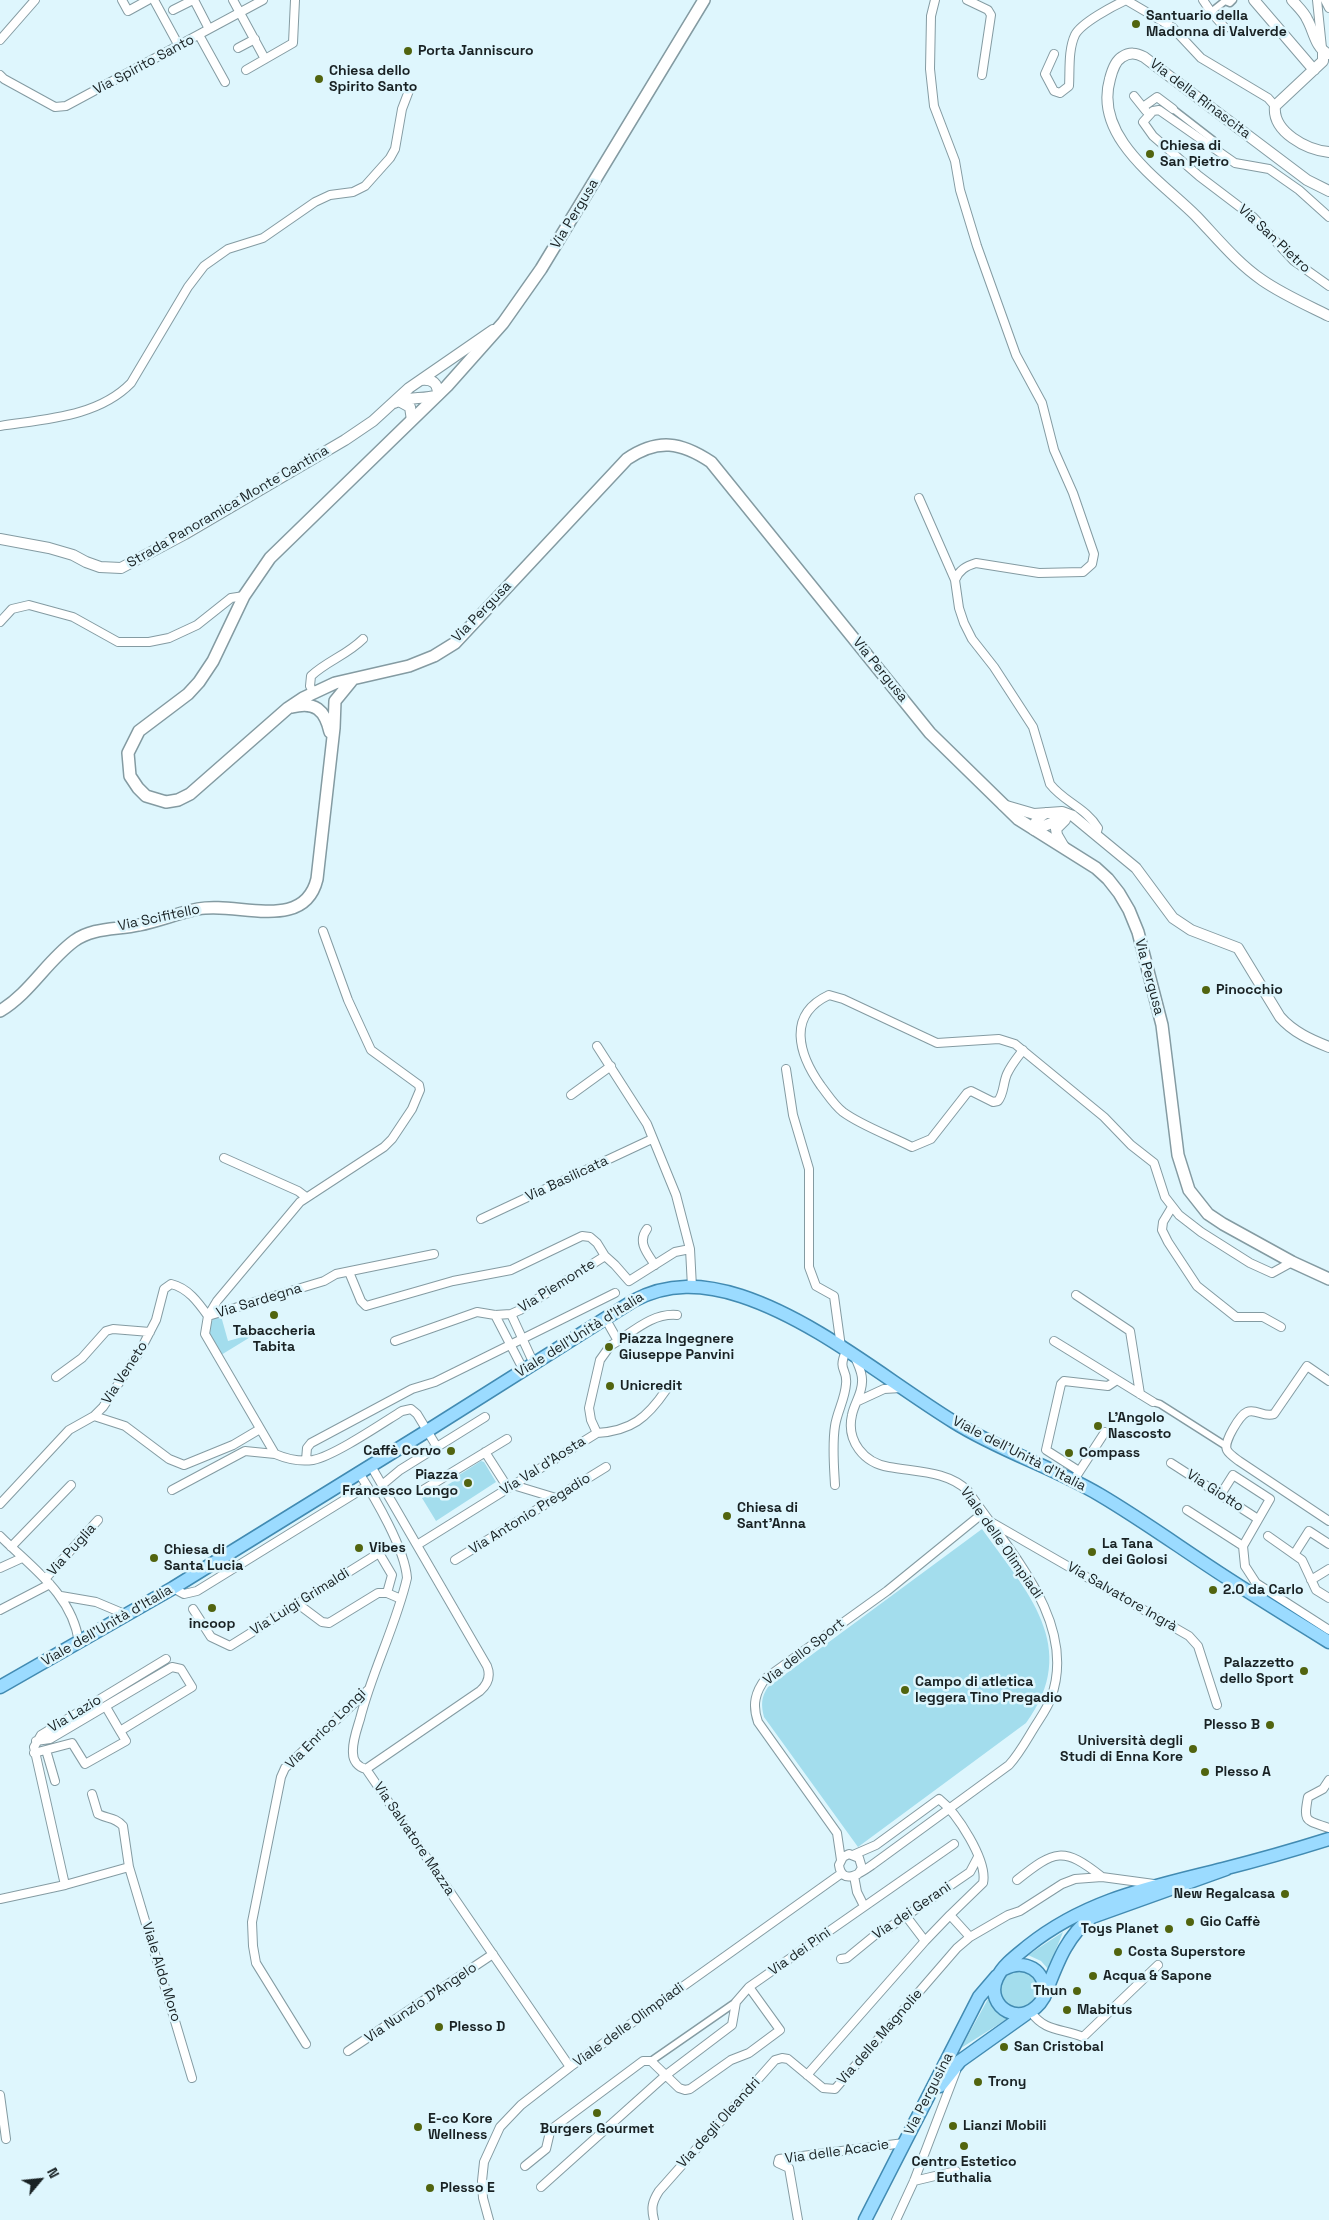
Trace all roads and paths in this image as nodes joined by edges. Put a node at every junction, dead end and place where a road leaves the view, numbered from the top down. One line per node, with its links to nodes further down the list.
1 (35, 0): 26 (street)
2 (122, 0): 3 (street)
3 (148, 0)
4 (154, 0): 28 (street)
5 (193, 0): 20 (street); 24 (street)
6 (233, 0): 21 (street)
7 (263, 0): 21 (street, Via Spirito Santo)
8 (295, 0): 32 (street)
9 (704, 0): 50 (main road, Via Pergusa)
10 (935, 0): 59 (street)
11 (967, 0): 35 (street)
12 (1126, 0): 31 (street); 40 (street)
13 (1204, 0): 22 (street)
14 (1233, 0): 22 (street)
15 (1317, 0): 30 (street)
16 (1325, 0): 19 (street)
17 (1256, 1): 34 (street)
18 (1296, 2): 30 (street)
19 (1329, 8)
20 (173, 10)
21 (240, 12): 24 (street, Via Spirito Santo); 27 (street)
22 (1211, 12): 23 (street)
23 (1225, 28)
24 (209, 29): 25 (street, Via Spirito Santo)
25 (199, 35): 28 (street, Via Spirito Santo); 37 (street)
26 (0, 40)
27 (254, 40): 29 (street); 32 (street)
28 (179, 46): 36 (street, Via Spirito Santo)
29 (238, 48)
30 (1326, 53): 34 (street)
31 (1054, 54)
32 (265, 59): 33 (street)
33 (246, 70)
34 (1314, 70): 40 (street)
35 (982, 74)
36 (0, 75)
37 (225, 82)
38 (410, 88): 56 (street)
39 (1134, 96): 41 (street)
40 (1275, 106): 45 (street)
41 (1143, 107): 42 (street); 43 (street)
42 (1173, 109): 44 (street)
43 (1149, 114): 47 (street); 48 (street, Via San Pietro)
44 (1213, 140)
45 (1329, 152)
46 (1329, 191): 49 (street, Via della Rinascita)
47 (1329, 218)
48 (1329, 286)
49 (1329, 316)
50 (503, 323): 51 (street); 52 (main road, Via Pergusa)
51 (421, 380): 52 (street); 54 (street)
52 (438, 395): 53 (street); 55 (main road, Via Pergusa)
53 (399, 400): 54 (street); 55 (street)
54 (387, 407): 58 (street, Strada Panoramica Monte Cantina)
55 (412, 420): 60 (main road, Via Pergusa)
56 (0, 426)
57 (919, 498): 59 (street)
58 (0, 540)
59 (955, 580): 74 (street)
60 (244, 596): 61 (street); 66 (main road, Via Pergusa)
61 (0, 622)
62 (363, 639): 64 (street)
63 (355, 677): 64 (main road, Via Pergusa); 65 (main road); 69 (main road, Via Pergusa)
64 (317, 690): 65 (main road); 66 (main road, Via Pergusa); 67 (main road)
65 (334, 707): 68 (main road, Via Scifitello)
66 (288, 708): 67 (main road)
67 (325, 716): 68 (main road)
68 (332, 744): 77 (main road, Via Scifitello)
69 (1003, 805): 70 (street); 73 (main road, Via Pergusa)
70 (1047, 813): 72 (street); 73 (street)
71 (1064, 820): 72 (street); 73 (street); 75 (street)
72 (1080, 823): 74 (street)
73 (1034, 830): 75 (main road, Via Pergusa)
74 (1096, 835): 79 (street)
75 (1066, 850): 93 (main road, Via Pergusa)
76 (324, 931): 86 (street)
77 (0, 1012)
78 (598, 1046): 81 (street)
79 (1329, 1047)
80 (1023, 1050): 80 (street); 87 (street)
81 (611, 1066): 83 (street); 84 (street)
82 (786, 1069): 112 (street)
83 (571, 1095)
84 (652, 1139): 88 (street, Via Basilicata); 90 (street)
85 (224, 1158): 86 (street)
86 (306, 1197): 103 (street)
87 (1172, 1207): 93 (street); 105 (street)
88 (481, 1219)
89 (647, 1229): 94 (street)
90 (690, 1249): 94 (street); 97 (street)
91 (434, 1254): 95 (street, Via Sardegna)
92 (605, 1256): 94 (street); 95 (street, Via Piemonte); 100 (street, Via Piemonte)
93 (1292, 1262): 96 (main road, Via Pergusa)
94 (655, 1265)
95 (349, 1272): 103 (street, Via Sardegna)
96 (1329, 1279)
97 (692, 1287): 104 (main road, Viale dell'Unità d'Italia); 112 (main road, Viale dell'Unità d'Italia)
98 (615, 1294): 107 (street, Via Piemonte)
99 (1076, 1295): 122 (street)
100 (511, 1314): 101 (street, Via Piemonte); 107 (street)
101 (496, 1315): 108 (street, Via Piemonte); 111 (street)
102 (677, 1315): 109 (street)
103 (208, 1316): 106 (street, Via Veneto); 127 (street, Via Sardegna)
104 (605, 1318): 109 (street); 113 (main road, Viale dell'Unità d'Italia)
105 (1281, 1327)
106 (150, 1332): 115 (street); 125 (street, Via Veneto)
107 (522, 1339): 111 (street, Via Piemonte); 113 (street)
108 (395, 1341)
109 (618, 1341): 130 (street)
110 (1054, 1341): 116 (street)
111 (511, 1346): 113 (street); 136 (street)
112 (847, 1352): 114 (main road, Viale dell'Unità d'Italia); 117 (street); 143 (street)
113 (529, 1367): 128 (main road, Viale dell'Unità d'Italia)
114 (878, 1373): 117 (street); 119 (main road, Viale dell'Unità d'Italia); 121 (street)
115 (56, 1377)
116 (1117, 1380): 122 (street); 141 (street)
117 (863, 1381): 123 (street, Viale delle Olimpiadi)
118 (1329, 1381): 132 (street)
119 (901, 1388): 121 (street); 141 (main road, Viale dell'Unità d'Italia)
120 (666, 1390): 130 (street, Via Val d'Aosta)
121 (877, 1391): 123 (street)
122 (1140, 1394): 124 (street)
123 (858, 1400): 154 (street, Viale delle Olimpiadi)
124 (1153, 1402): 132 (street)
125 (94, 1416): 127 (street); 152 (street, Via Veneto)
126 (485, 1417): 133 (street)
127 (260, 1429): 135 (street, Via Sardegna)
128 (427, 1431): 133 (street); 136 (street); 138 (main road, Viale dell'Unità d'Italia)
129 (1105, 1432): 141 (street)
130 (597, 1433): 146 (street, Via Val d'Aosta)
131 (507, 1438): 134 (street)
132 (1226, 1446): 158 (street)
133 (436, 1447): 145 (street)
134 (485, 1452): 146 (street); 148 (street)
135 (275, 1454): 136 (street); 147 (street)
136 (306, 1460)
137 (1171, 1463): 149 (street, Via Giotto)
138 (371, 1466): 140 (main road, Viale dell'Unità d'Italia); 145 (street, Via Salvatore Mazza)
139 (606, 1467): 151 (street, Via Antonio Pregadio)
140 (359, 1473): 144 (street, Via Enrico Longi); 172 (main road, Viale dell'Unità d'Italia)
141 (1076, 1476): 183 (main road, Viale dell'Unità d'Italia)
142 (71, 1485): 164 (street)
143 (834, 1485)
144 (367, 1486): 150 (street, Via Enrico Longi); 172 (street)
145 (383, 1487): 150 (street); 162 (street, Via Salvatore Mazza)
146 (510, 1487): 151 (street); 162 (street, Via Val d'Aosta)
147 (172, 1490)
148 (423, 1490)
149 (1221, 1494): 155 (street, Via Giotto); 155 (street)
150 (372, 1496): 176 (street, Via Enrico Longi)
151 (556, 1498): 167 (street, Via Antonio Pregadio)
152 (0, 1504)
153 (1186, 1510): 163 (street)
154 (983, 1513): 157 (street, Viale delle Olimpiadi); 203 (street, Via dello Sport)
155 (1258, 1519): 163 (street)
156 (98, 1520): 171 (street, Via Puglia)
157 (989, 1521): 187 (street, Via Salvatore Ingrà); 197 (street, Viale delle Olimpiadi)
158 (1329, 1521)
159 (0, 1536): 164 (street)
160 (1268, 1536): 165 (street)
161 (1329, 1544): 165 (street)
162 (417, 1545): 193 (street, Via Salvatore Mazza)
163 (1243, 1546): 181 (street)
164 (11, 1547): 166 (street)
165 (1295, 1554): 170 (street)
166 (22, 1558): 168 (street); 171 (street)
167 (455, 1560)
168 (0, 1568)
169 (1329, 1569): 170 (street)
170 (1312, 1580): 175 (street)
171 (47, 1581): 174 (street); 179 (street, Via Puglia)
172 (173, 1588): 180 (main road, Viale dell'Unità d'Italia)
173 (387, 1594): 176 (street); 177 (street); 177 (street, Via Luigi Grimaldi)
174 (61, 1596): 180 (street); 182 (street)
175 (1329, 1598)
176 (401, 1599): 186 (street, Via Enrico Longi)
177 (298, 1604): 178 (street, Via Luigi Grimaldi)
178 (193, 1609)
179 (0, 1610)
180 (127, 1614): 182 (main road, Viale dell'Unità d'Italia)
181 (1329, 1630)
182 (79, 1642): 185 (main road, Viale dell'Unità d'Italia)
183 (1329, 1642)
184 (166, 1659): 190 (street, Via Lazio)
185 (0, 1687)
186 (368, 1690): 193 (street); 227 (street, Via Enrico Longi)
187 (1217, 1705)
188 (106, 1707): 189 (street); 189 (street); 190 (street)
189 (120, 1731): 191 (street)
190 (36, 1741): 192 (street, Via Lazio)
191 (46, 1750): 192 (street); 195 (street)
192 (34, 1753): 210 (street, Via Lazio)
193 (366, 1769): 219 (street, Via Salvatore Mazza)
194 (1329, 1780): 198 (street)
195 (55, 1781)
196 (92, 1794): 204 (street, Viale Aldo Moro)
197 (950, 1808): 201 (street); 202 (street); 207 (street, Viale delle Olimpiadi)
198 (1329, 1828)
199 (1329, 1839): 205 (main road)
200 (954, 1844): 213 (street, Via dei Pini)
201 (853, 1855): 203 (street); 207 (street)
202 (978, 1857): 215 (street); 216 (street, Via dei Gerani)
203 (841, 1860): 206 (street)
204 (129, 1867): 210 (street); 234 (street, Viale Aldo Moro)
205 (1226, 1868): 211 (main road, Via Pergusina); 214 (main road)
206 (842, 1873): 207 (street); 231 (street, Viale delle Olimpiadi)
207 (856, 1875): 213 (street)
208 (1102, 1877): 209 (street); 211 (street, Via delle Magnolie); 217 (street, Via delle Magnolie)
209 (1017, 1880)
210 (65, 1885): 212 (street)
211 (1152, 1885): 214 (street); 222 (main road, Via Pergusina)
212 (0, 1899)
213 (864, 1906): 223 (street, Via dei Pini)
214 (1102, 1912): 224 (main road)
215 (950, 1915): 217 (street); 218 (street)
216 (906, 1916): 218 (street); 220 (street, Via dei Gerani)
217 (970, 1937): 233 (street, Via delle Magnolie)
218 (924, 1941): 233 (street)
219 (493, 1954): 228 (street, Via Nunzio D'Angelo); 231 (street, Via Salvatore Mazza)
220 (840, 1959)
221 (1158, 1965): 226 (street)
222 (1002, 1971): 224 (main road); 226 (main road); 237 (main road, Via Pergusina)
223 (749, 1987): 225 (street, Via dei Pini); 232 (street)
224 (1044, 1997): 226 (main road)
225 (736, 2002): 229 (street); 232 (street, Via dei Pini)
226 (1028, 2013): 230 (main road, Via Pergusina)
227 (306, 2044)
228 (348, 2052)
229 (651, 2061): 232 (street); 238 (street)
230 (960, 2061): 240 (street); 246 (main road, Via Pergusina)
231 (570, 2067): 242 (street, Viale delle Olimpiadi)
232 (666, 2075): 241 (street, Via dei Pini)
233 (807, 2075): 243 (street, Via degli Oleandri)
234 (192, 2078)
235 (0, 2095): 236 (street)
236 (6, 2139)
237 (904, 2142): 244 (street, Via delle Acacie); 245 (main road, Via Pergusina)
238 (525, 2166)
239 (956, 2171): 240 (street)
240 (914, 2181): 247 (street)
241 (541, 2187)
242 (489, 2220)
243 (654, 2220)
244 (798, 2220)
245 (865, 2220)
246 (872, 2220)
247 (896, 2220)

